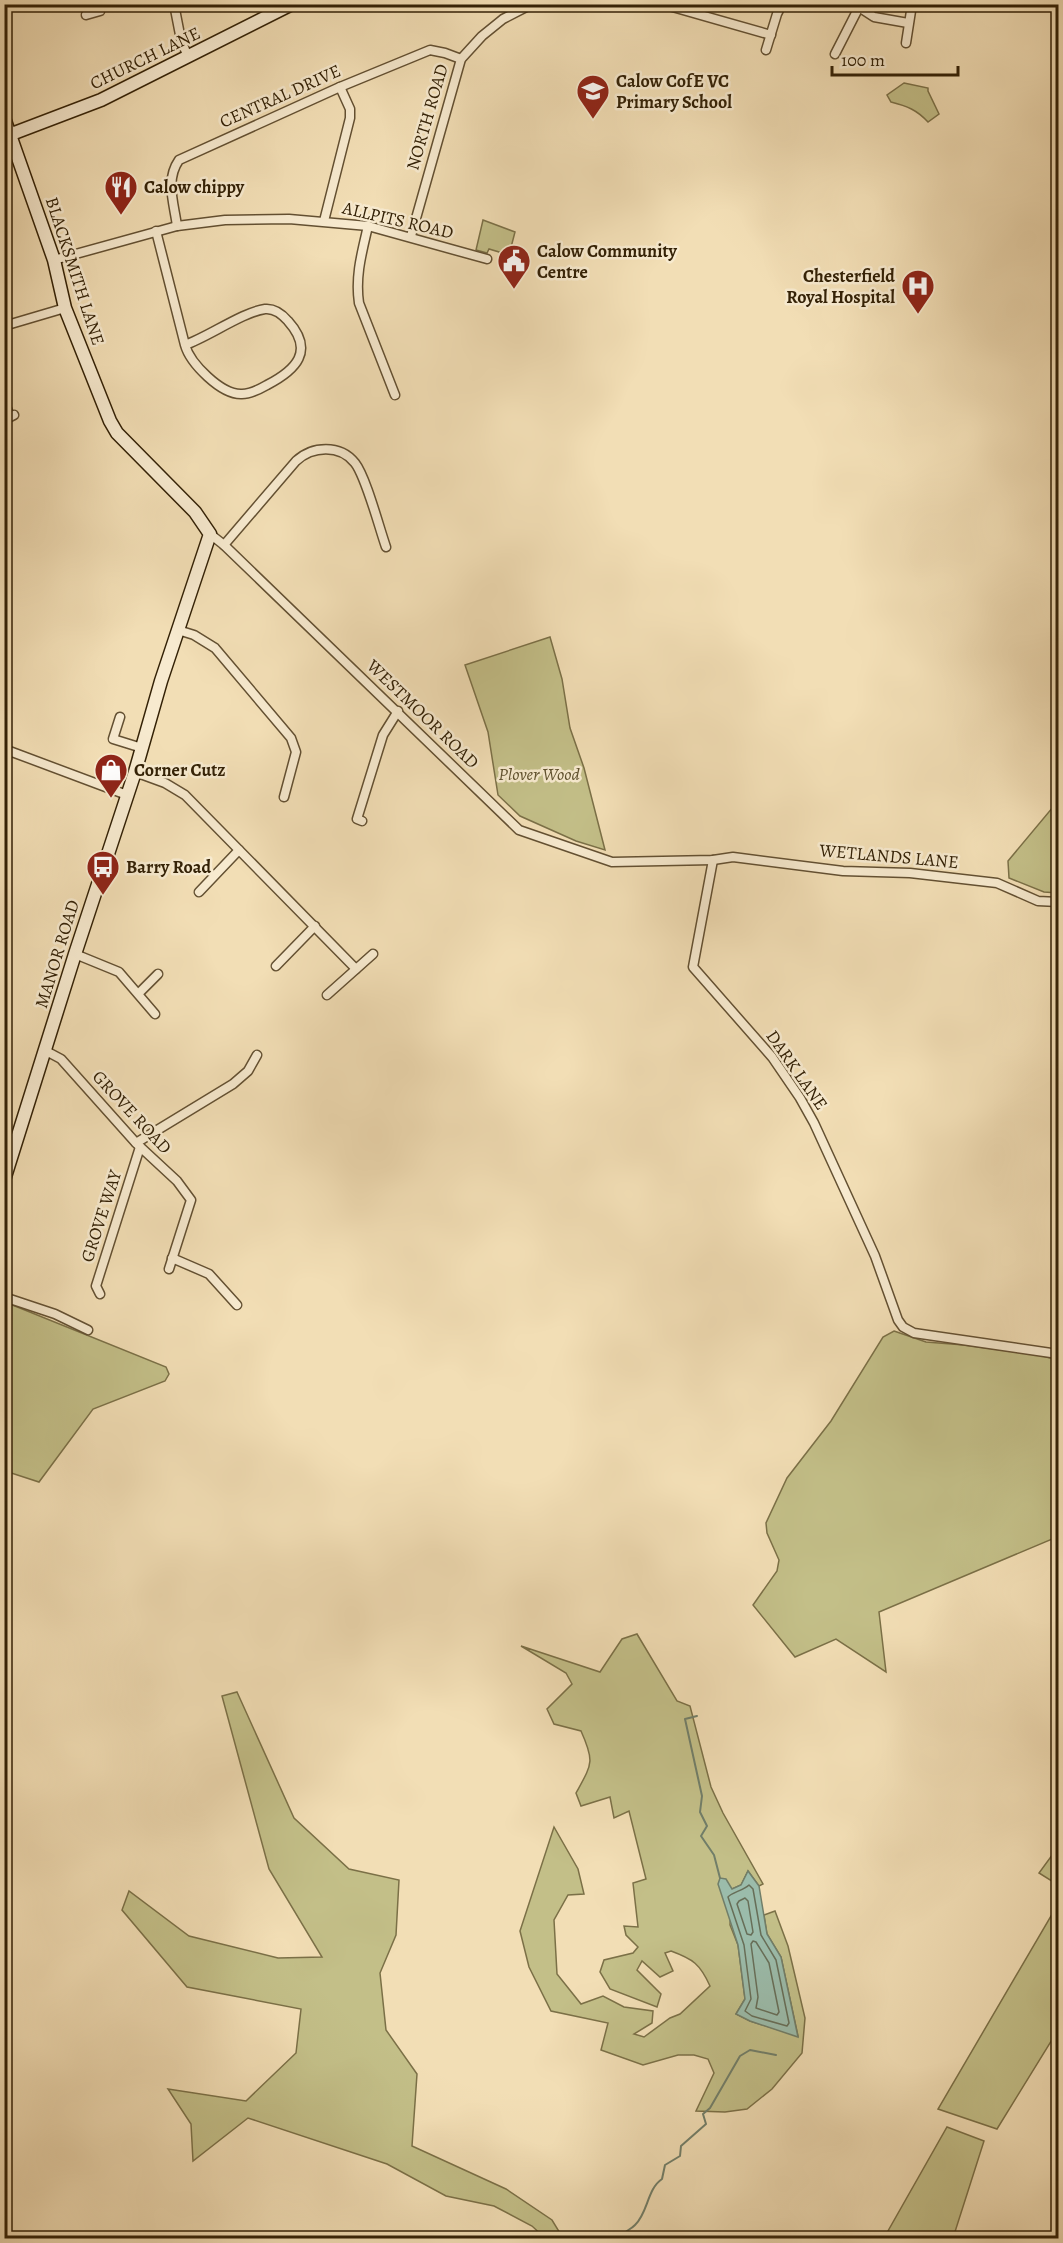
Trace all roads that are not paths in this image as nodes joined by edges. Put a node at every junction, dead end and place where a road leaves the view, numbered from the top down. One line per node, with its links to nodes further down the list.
1 (174, 4): 13 (street)
2 (292, 4): 13 (street, CHURCH LANE)
3 (532, 4): 14 (street, NORTH ROAD)
4 (662, 4): 9 (street)
5 (782, 4): 9 (street)
6 (856, 7): 8 (street); 12 (street)
7 (911, 11): 8 (street)
8 (909, 23): 10 (street)
9 (771, 35): 11 (street)
10 (906, 43)
11 (766, 50)
12 (835, 54)
13 (188, 57): 17 (street, CHURCH LANE)
14 (461, 59): 15 (street, CENTRAL DRIVE); 22 (street, NORTH ROAD)
15 (340, 87): 18 (street); 19 (street, CENTRAL DRIVE)
16 (4, 118): 17 (street, BLACKSMITH LANE)
17 (9, 135): 24 (street, BLACKSMITH LANE)
18 (324, 221): 19 (street, ALLPITS ROAD); 20 (street, ALLPITS ROAD)
19 (177, 226): 21 (street, ALLPITS ROAD)
20 (368, 226): 22 (street, ALLPITS ROAD); 28 (street)
21 (156, 231): 24 (street, ALLPITS ROAD); 27 (street)
22 (411, 236): 23 (street, ALLPITS ROAD)
23 (487, 259)
24 (54, 260): 25 (street, BLACKSMITH LANE)
25 (64, 308): 26 (street); 31 (street, BLACKSMITH LANE)
26 (4, 326)
27 (185, 345): 27 (street)
28 (395, 395)
29 (4, 400): 30 (street)
30 (14, 415)
31 (210, 534): 32 (street, WESTMOOR ROAD); 34 (street, MANOR ROAD)
32 (225, 545): 33 (street); 35 (street, WESTMOOR ROAD)
33 (386, 547)
34 (178, 630): 37 (street, MANOR ROAD); 41 (street)
35 (398, 711): 42 (street); 44 (street, WESTMOOR ROAD)
36 (120, 717): 37 (street)
37 (142, 747): 39 (street, MANOR ROAD)
38 (4, 749): 40 (street)
39 (135, 772): 40 (street, MANOR ROAD); 43 (street)
40 (127, 795): 48 (street, MANOR ROAD)
41 (284, 797)
42 (362, 821)
43 (239, 850): 45 (street); 47 (street)
44 (713, 861): 46 (street, WETLANDS LANE); 66 (street, DARK LANE)
45 (199, 892)
46 (1059, 902)
47 (315, 926): 50 (street); 51 (street)
48 (75, 954): 53 (street); 56 (street, MANOR ROAD)
49 (373, 954): 51 (street)
50 (276, 966)
51 (356, 969): 54 (street)
52 (158, 974): 53 (street)
53 (139, 993): 55 (street)
54 (327, 995)
55 (155, 1014)
56 (46, 1050): 58 (street, GROVE ROAD); 59 (street, MANOR ROAD)
57 (257, 1055): 58 (street)
58 (138, 1145): 60 (street, GROVE ROAD); 62 (street, GROVE WAY)
59 (4, 1180)
60 (172, 1258): 61 (street); 64 (street)
61 (170, 1269)
62 (100, 1294)
63 (4, 1297): 65 (street)
64 (237, 1305)
65 (88, 1330)
66 (1059, 1354)

